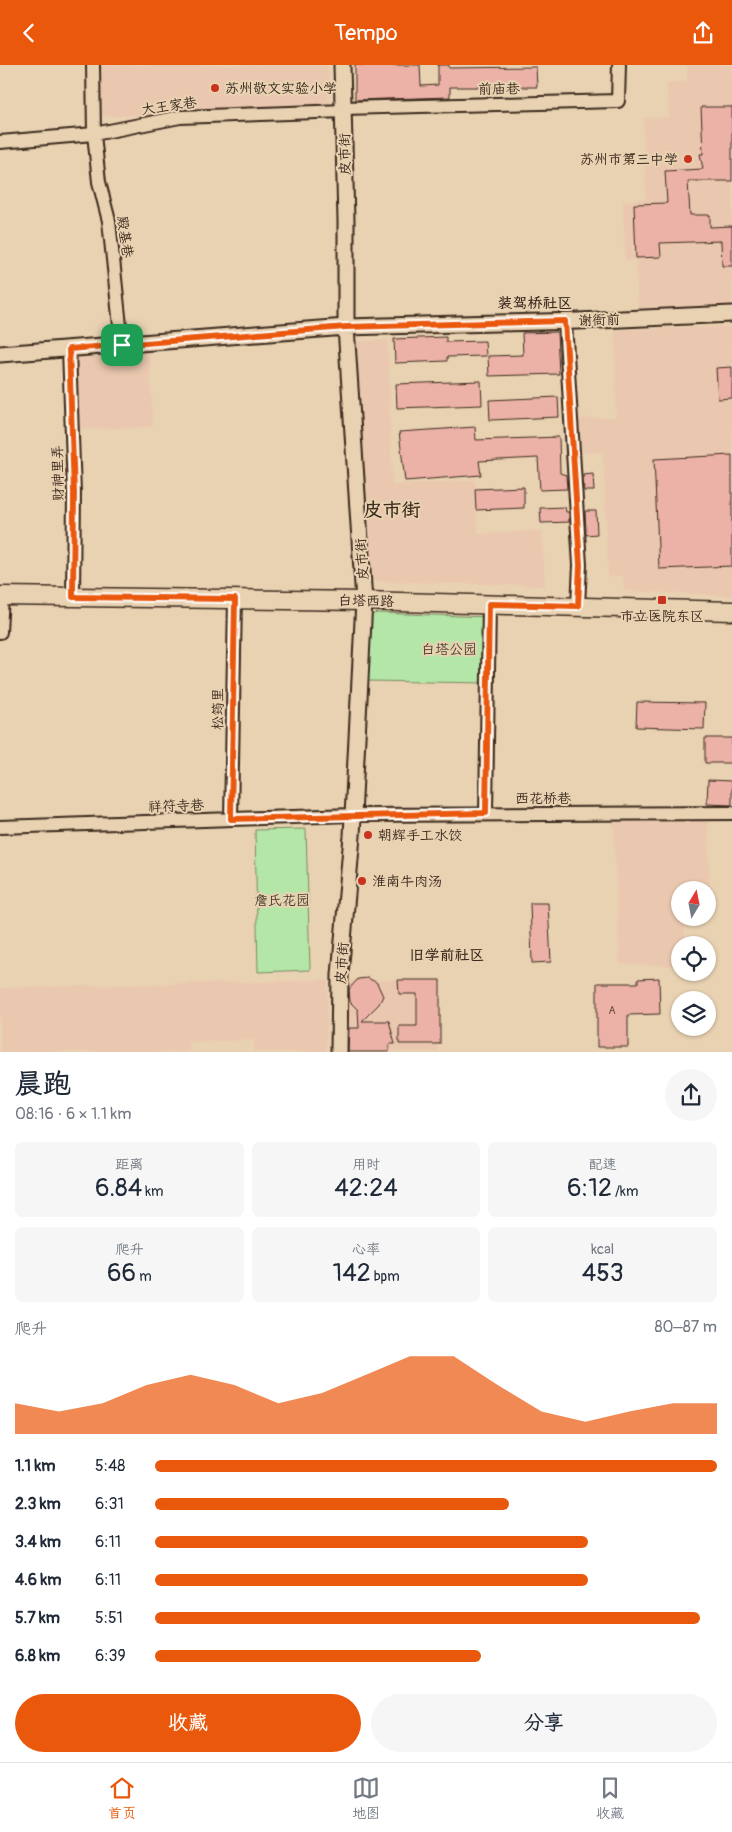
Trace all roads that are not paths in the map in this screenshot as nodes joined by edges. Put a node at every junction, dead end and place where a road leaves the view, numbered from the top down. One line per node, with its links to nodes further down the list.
1 (93, 65): 5 (street, 殿基巷)
2 (342, 65): 4 (street, 皮市街)
3 (619, 65): 4 (street, 前庙巷)
4 (344, 110): 5 (street, 大王家巷); 9 (street, 皮市街)
5 (94, 133): 6 (street, 大王家巷); 10 (street, 殿基巷)
6 (0, 142)
7 (732, 314): 8 (street, 谢衙前)
8 (565, 321): 9 (street, 谢衙前); 18 (street)
9 (346, 327): 10 (street, 谢衙前); 16 (street, 皮市街)
10 (122, 345): 11 (street, 谢衙前)
11 (69, 349): 12 (street, 谢衙前); 14 (street, 财神里弄)
12 (0, 354)
13 (1, 597): 14 (main road, 白塔西路); 20 (street)
14 (73, 597): 15 (main road, 白塔西路)
15 (235, 599): 16 (main road, 白塔西路); 24 (street, 松筠里)
16 (364, 601): 17 (main road, 白塔西路); 23 (street, 皮市街)
17 (489, 604): 18 (main road, 白塔西路); 21 (street)
18 (578, 606): 19 (main road, 白塔西路)
19 (732, 611)
20 (0, 632)
21 (486, 813): 22 (street, 西花桥巷); 23 (street, 西花桥巷)
22 (732, 813)
23 (353, 815): 24 (street, 祥符寺巷); 26 (street, 皮市街)
24 (231, 819): 25 (street, 祥符寺巷)
25 (0, 827)
26 (339, 1052)

